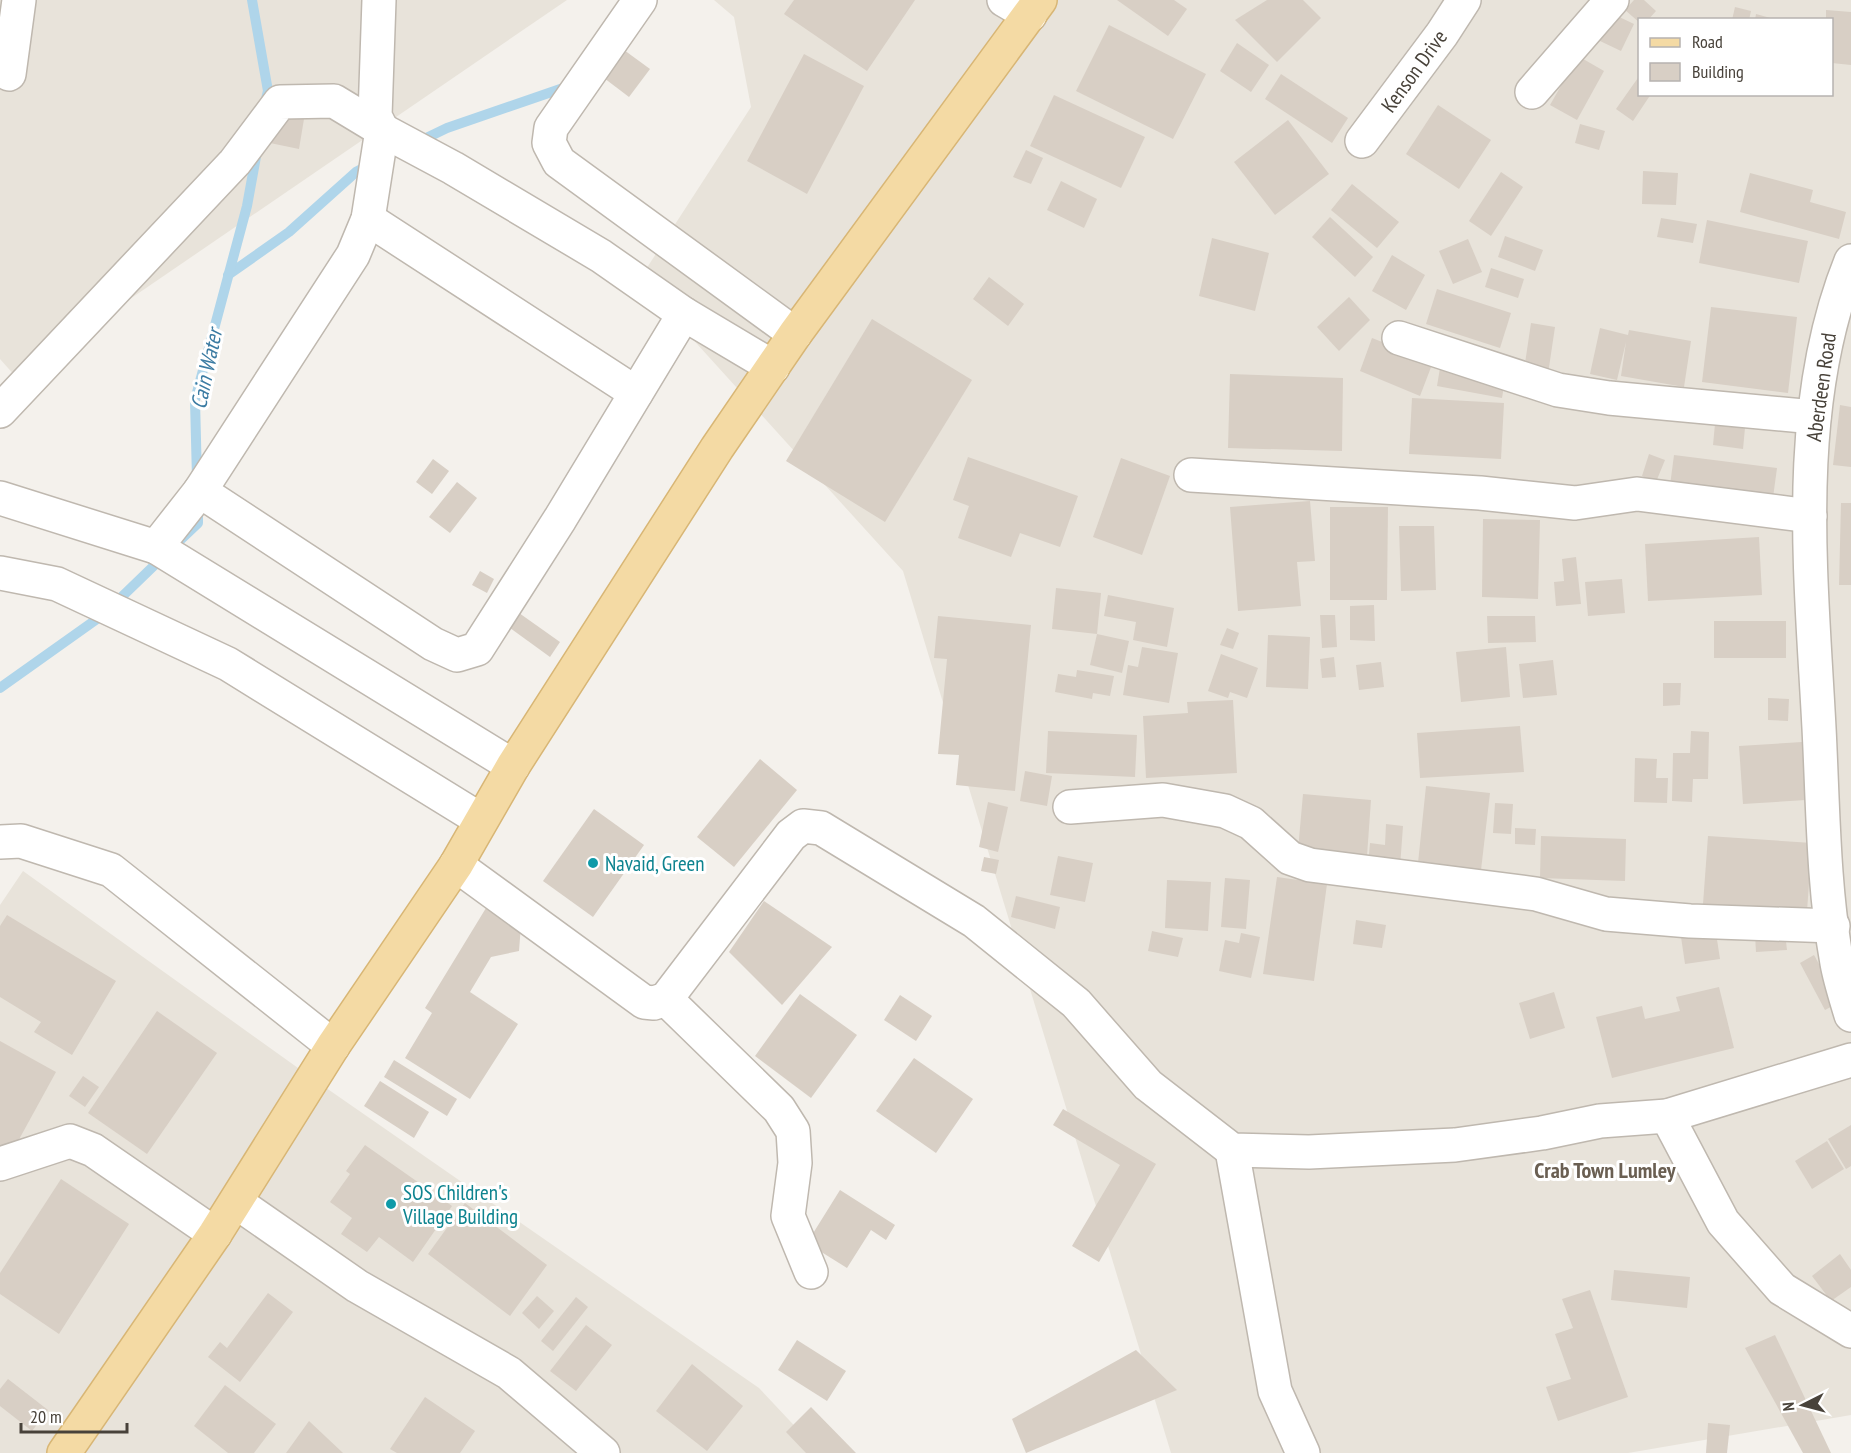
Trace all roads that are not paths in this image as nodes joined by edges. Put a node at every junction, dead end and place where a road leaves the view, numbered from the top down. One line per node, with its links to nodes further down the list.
1 (19, 0): 7 (street)
2 (379, 0): 9 (street)
3 (640, 0): 14 (street)
4 (1464, 0): 10 (street, Kenson Drive)
5 (1612, 0): 8 (street)
6 (1024, 5): 14 (main road)
7 (9, 74)
8 (1532, 92)
9 (382, 130): 11 (street); 13 (street); 18 (street)
10 (1362, 141)
11 (368, 219): 17 (street); 21 (street)
12 (1851, 261): 19 (street, Aberdeen Road)
13 (684, 314): 16 (street); 17 (street)
14 (795, 334): 16 (main road)
15 (1399, 338): 19 (street)
16 (773, 367): 26 (main road)
17 (636, 393): 21 (street)
18 (0, 411)
19 (1814, 417): 23 (street, Aberdeen Road)
20 (1191, 475): 23 (street)
21 (200, 492): 24 (street)
22 (0, 498): 24 (street)
23 (1810, 516): 31 (street, Aberdeen Road)
24 (156, 547): 26 (street)
25 (0, 573): 28 (street)
26 (513, 766): 28 (main road)
27 (1070, 807): 31 (street)
28 (481, 820): 30 (main road)
29 (0, 842): 34 (street)
30 (456, 865): 32 (street); 34 (main road)
31 (1833, 926): 33 (street, Aberdeen Road)
32 (666, 999): 37 (street); 41 (street)
33 (1851, 1016)
34 (333, 1046): 39 (main road)
35 (1851, 1060): 36 (street)
36 (1667, 1116): 37 (street); 42 (street)
37 (1232, 1150): 45 (street)
38 (0, 1164): 40 (street)
39 (236, 1202): 40 (main road); 44 (street)
40 (215, 1234): 43 (main road)
41 (811, 1272)
42 (1851, 1331)
43 (64, 1453)
44 (603, 1453)
45 (1303, 1453)

